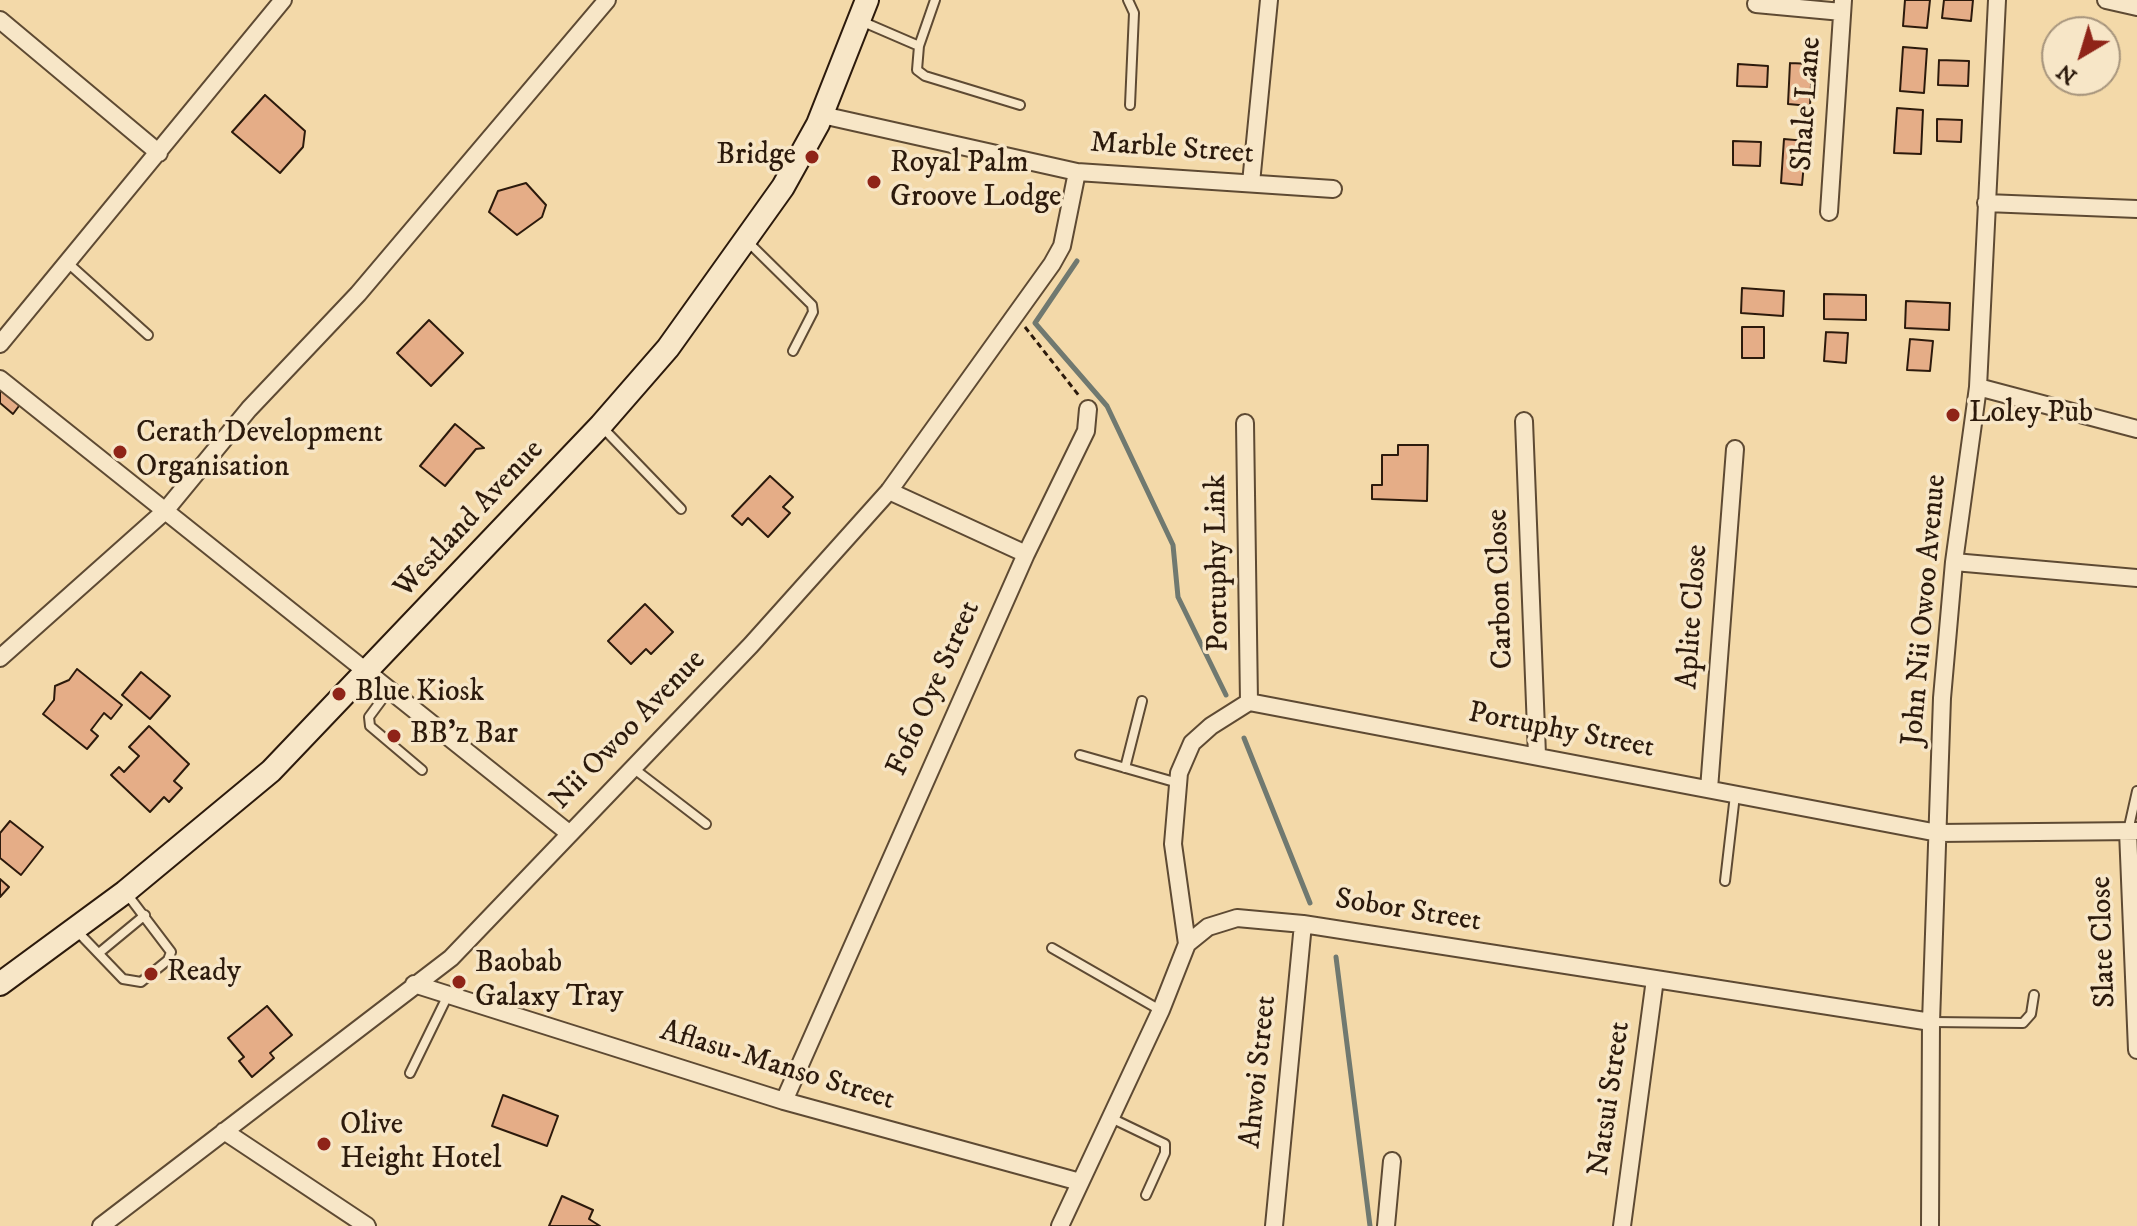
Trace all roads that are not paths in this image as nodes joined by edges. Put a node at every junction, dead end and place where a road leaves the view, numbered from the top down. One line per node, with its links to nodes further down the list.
1 (283, 0): 17 (street)
2 (607, 0): 39 (street)
3 (935, 0): 13 (lane)
4 (1128, 0): 15 (lane)
5 (1269, 0): 19 (street)
6 (1997, 0): 21 (street, John Nii Owoo Avenue)
7 (2106, 0): 10 (street)
8 (1756, 4): 9 (street)
9 (1842, 6): 23 (street, Shale Lane)
10 (2137, 7)
11 (864, 10): 13 (lane); 16 (street, Westland Avenue)
12 (0, 20): 17 (street)
13 (919, 46): 14 (lane)
14 (1020, 105)
15 (1130, 105)
16 (822, 115): 18 (street, Marble Street); 24 (street, Westland Avenue)
17 (159, 153): 25 (street)
18 (1077, 172): 19 (street, Marble Street); 37 (street, Nii Owoo Avenue)
19 (1251, 183): 20 (street, Marble Street)
20 (1333, 189)
21 (1986, 203): 22 (street); 30 (street, John Nii Owoo Avenue)
22 (2137, 209)
23 (1829, 212)
24 (747, 241): 28 (lane); 34 (street, Westland Avenue)
25 (69, 264): 26 (lane); 27 (street)
26 (148, 335)
27 (0, 344)
28 (793, 351)
29 (0, 379): 39 (street)
30 (1978, 387): 35 (street); 41 (street, John Nii Owoo Avenue)
31 (1088, 409): 40 (street, Fofo Oye Street)
32 (1524, 421): 49 (street, Carbon Close)
33 (1245, 423): 47 (street, Portuphy Link)
34 (601, 425): 38 (lane); 44 (street, Westland Avenue)
35 (2137, 429)
36 (1735, 449): 54 (street, Aplite Close)
37 (889, 491): 40 (street); 50 (street, Nii Owoo Avenue)
38 (681, 509)
39 (165, 511): 43 (street); 44 (street)
40 (1026, 554): 78 (street, Fofo Oye Street)
41 (1954, 562): 42 (street); 59 (street, John Nii Owoo Avenue)
42 (2137, 578)
43 (0, 658)
44 (368, 672): 45 (street); 62 (street, Westland Avenue)
45 (390, 690): 52 (lane); 60 (street)
46 (1142, 701): 51 (lane)
47 (1249, 702): 49 (street, Portuphy Street); 53 (street)
48 (1080, 755): 51 (lane)
49 (1537, 755): 54 (street, Portuphy Street)
50 (633, 768): 57 (lane); 60 (street, Nii Owoo Avenue)
51 (1125, 768): 53 (lane)
52 (422, 770)
53 (1178, 783): 66 (street)
54 (1709, 789): 56 (street, Portuphy Street)
55 (2137, 791): 58 (lane)
56 (1735, 794): 59 (street, Portuphy Street); 61 (lane)
57 (706, 824)
58 (2133, 831): 59 (street, Portuphy Street); 76 (street, Slate Close)
59 (1938, 833): 75 (street, John Nii Owoo Avenue)
60 (570, 834): 71 (street, Nii Owoo Avenue)
61 (1725, 881)
62 (125, 892): 63 (lane); 65 (street, Westland Avenue)
63 (145, 915): 68 (lane); 68 (lane)
64 (1303, 924): 66 (street, Sobor Street); 69 (street, Sobor Street); 87 (street, Ahwoi Street)
65 (76, 929): 68 (lane); 70 (street, Westland Avenue)
66 (1187, 944): 74 (street)
67 (1052, 948): 74 (lane)
68 (99, 953)
69 (1655, 979): 75 (street, Sobor Street); 89 (street, Natsui Street)
70 (0, 984)
71 (414, 984): 72 (street, Aflasu-Manso Street); 80 (street, Nii Owoo Avenue)
72 (448, 995): 77 (lane); 78 (street, Aflasu-Manso Street)
73 (2034, 995): 75 (lane)
74 (1161, 1010): 79 (street)
75 (1931, 1022): 90 (street, John Nii Owoo Avenue)
76 (2137, 1050)
77 (410, 1073)
78 (784, 1101): 82 (street, Aflasu-Manso Street)
79 (1110, 1118): 82 (street); 83 (lane)
80 (224, 1131): 84 (street, Nii Owoo Avenue); 85 (street)
81 (1392, 1161): 88 (street)
82 (1080, 1182): 86 (street)
83 (1146, 1195)
84 (101, 1226)
85 (367, 1226)
86 (1060, 1226)
87 (1274, 1226)
88 (1386, 1226)
89 (1622, 1226)
90 (1930, 1226)

